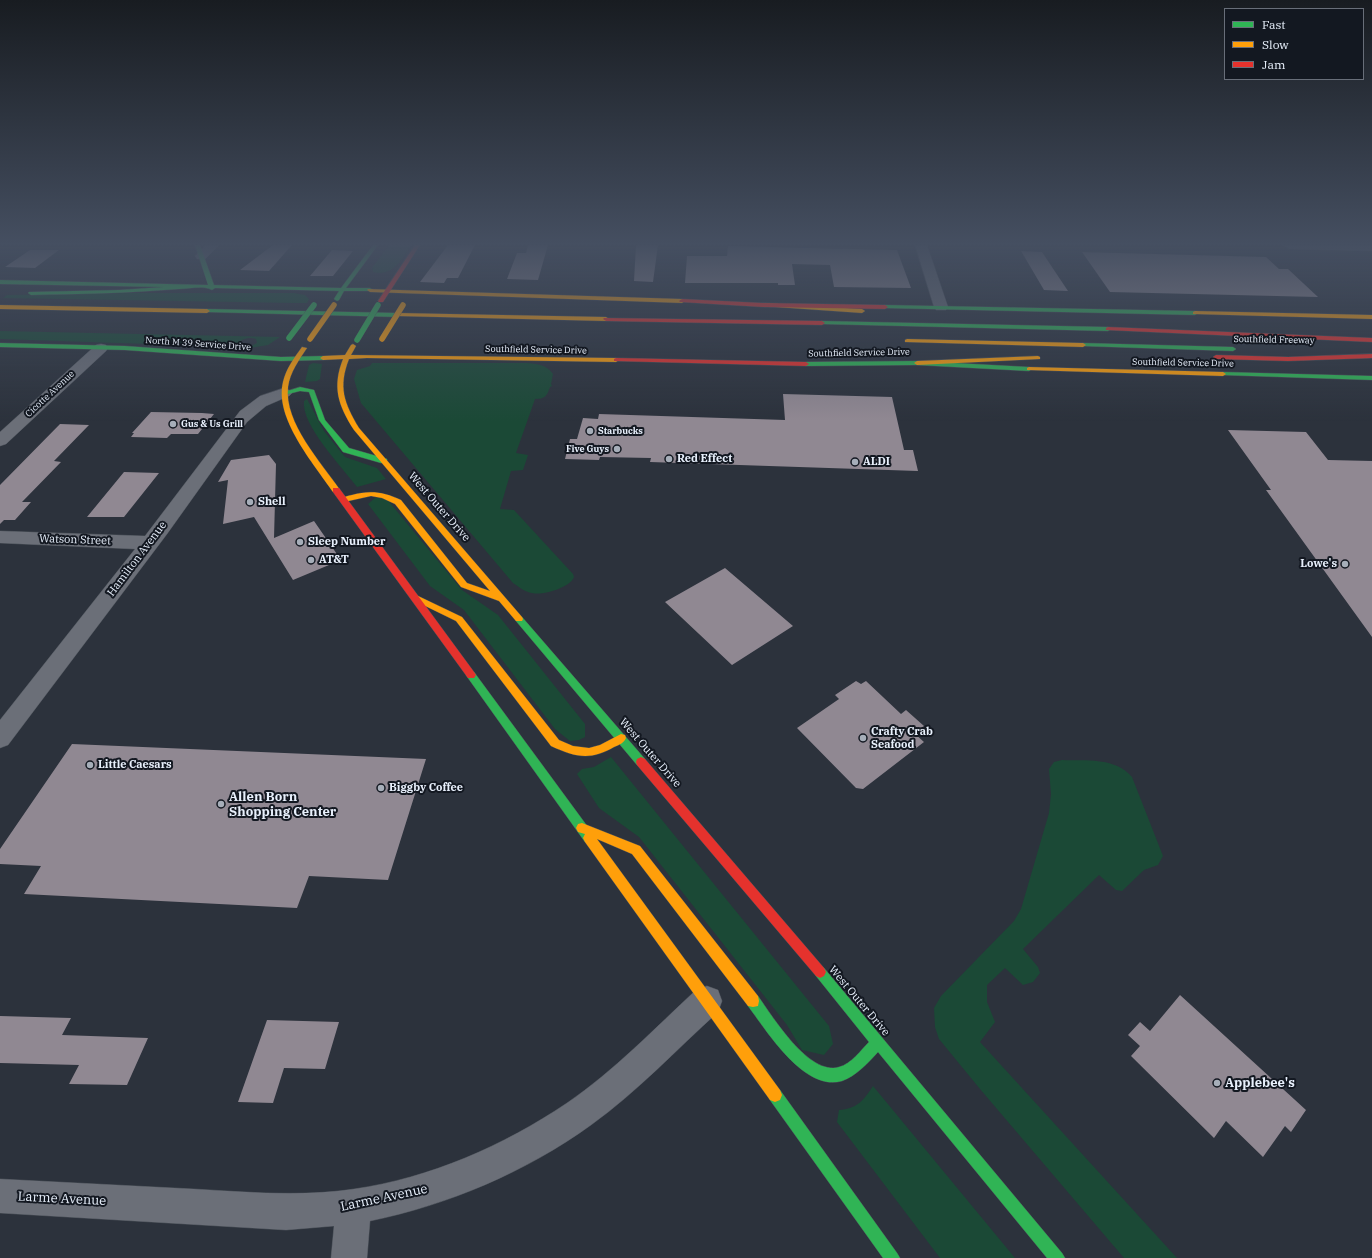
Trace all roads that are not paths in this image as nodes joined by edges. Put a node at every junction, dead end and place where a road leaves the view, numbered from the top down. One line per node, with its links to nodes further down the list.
1 (314, 304): 19 (main road, bridge)
2 (335, 304): 28 (main road, bridge)
3 (379, 304): 23 (main road, West Outer Drive, bridge)
4 (404, 304): 27 (main road, bridge)
5 (736, 304): 7 (main road)
6 (940, 304): 9 (street)
7 (763, 305): 9 (main road); 14 (main road)
8 (0, 307): 14 (main road, Southfield Freeway)
9 (941, 307): 10 (main road)
10 (1372, 317)
11 (283, 327): 12 (main road)
12 (331, 328)
13 (354, 328): 15 (main road)
14 (1102, 329): 16 (main road, Southfield Freeway)
15 (402, 330)
16 (1372, 340)
17 (895, 341): 22 (main road, Southfield Freeway)
18 (0, 345): 20 (main road, North M 39 Service Drive)
19 (279, 345)
20 (101, 348): 26 (main road, North M 39 Service Drive); 33 (street, Cicotte Avenue)
21 (266, 349): 26 (main road)
22 (1372, 353)
23 (347, 356): 27 (main road, Southfield Service Drive); 28 (main road, North M 39 Service Drive); 34 (main road, West Outer Drive)
24 (1161, 356): 25 (main road)
25 (1372, 356)
26 (237, 357): 28 (main road, North M 39 Service Drive)
27 (403, 357): 30 (main road, Southfield Service Drive)
28 (297, 358): 32 (main road)
29 (1048, 358): 30 (main road)
30 (917, 363): 31 (main road, Southfield Service Drive)
31 (1372, 378)
32 (284, 393): 34 (main road); 35 (main road); 37 (street, Hamilton Avenue)
33 (0, 441)
34 (384, 461): 39 (main road, West Outer Drive)
35 (344, 500): 38 (main road); 39 (main road)
36 (0, 537): 37 (street, Watson Street)
37 (150, 543): 40 (street, Hamilton Avenue)
38 (413, 597): 41 (main road); 42 (main road)
39 (502, 599): 41 (main road, West Outer Drive)
40 (0, 738)
41 (621, 738): 44 (main road, West Outer Drive)
42 (582, 828): 43 (main road); 44 (main road)
43 (707, 1000): 46 (street, Larme Avenue); 48 (main road)
44 (878, 1042): 49 (main road, West Outer Drive)
45 (0, 1196): 46 (street, Larme Avenue)
46 (353, 1207): 47 (street)
47 (350, 1258)
48 (892, 1258)
49 (1057, 1258)

